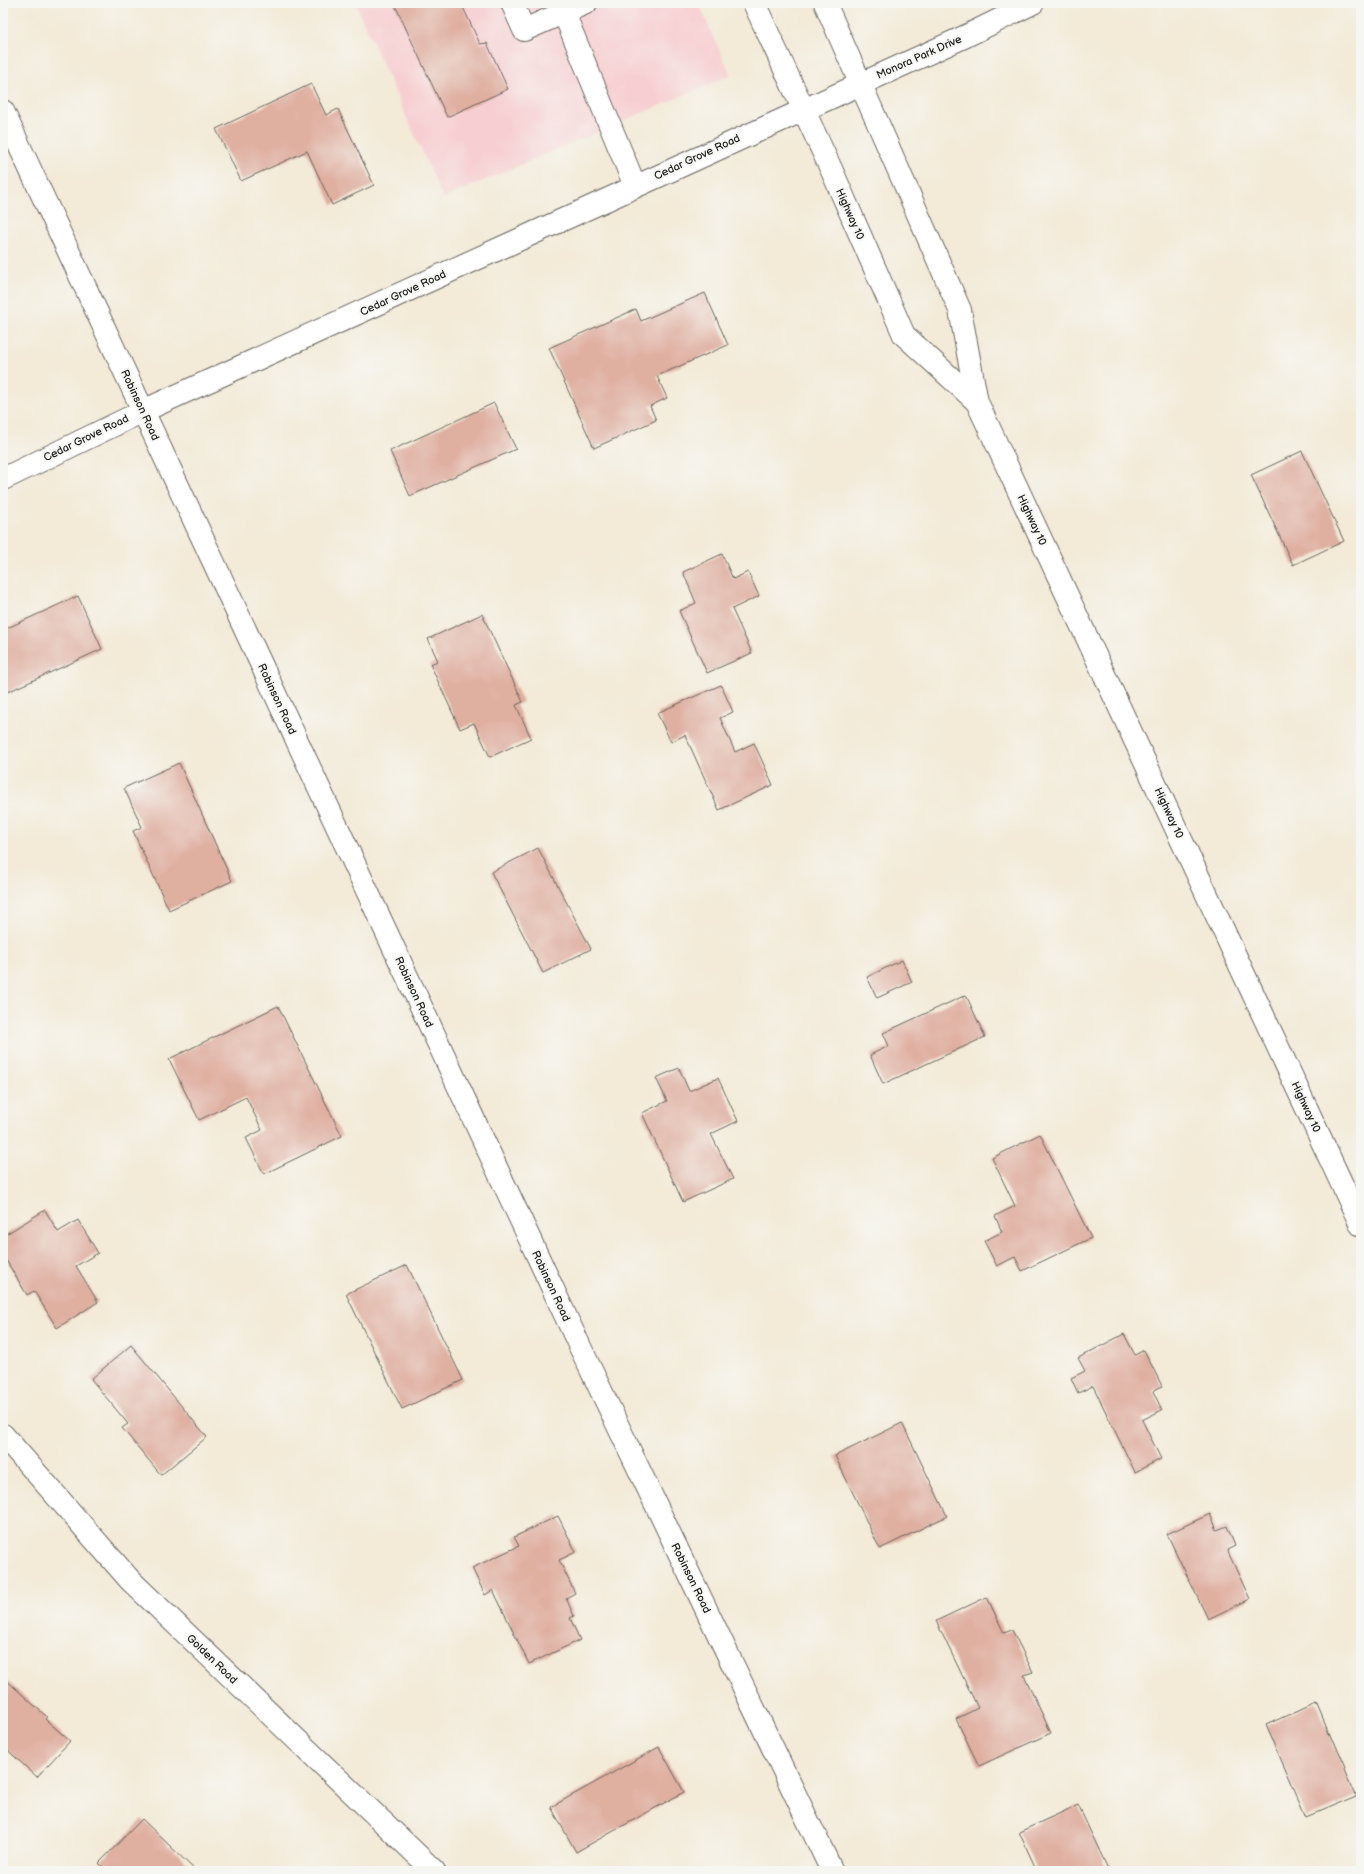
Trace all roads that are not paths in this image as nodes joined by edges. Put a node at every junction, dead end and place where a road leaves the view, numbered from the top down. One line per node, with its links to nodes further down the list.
1 (512, 3): 6 (main road)
2 (586, 3): 6 (main road)
3 (754, 3): 8 (main road, Highway 10)
4 (825, 3): 7 (main road, Highway 10)
5 (1033, 3): 7 (main road, Monora Park Drive)
6 (553, 12): 10 (main road)
7 (860, 83): 8 (main road, Monora Park Drive); 11 (main road, Highway 10)
8 (803, 108): 10 (main road, Cedar Grove Road); 11 (main road, Highway 10)
9 (3, 111): 12 (main road, Robinson Road)
10 (635, 186): 12 (main road, Cedar Grove Road)
11 (977, 402): 14 (main road, Highway 10)
12 (143, 411): 13 (main road, Cedar Grove Road); 17 (main road, Robinson Road)
13 (3, 479)
14 (1361, 1225)
15 (3, 1435): 16 (main road, Golden Road)
16 (434, 1871)
17 (832, 1871)

